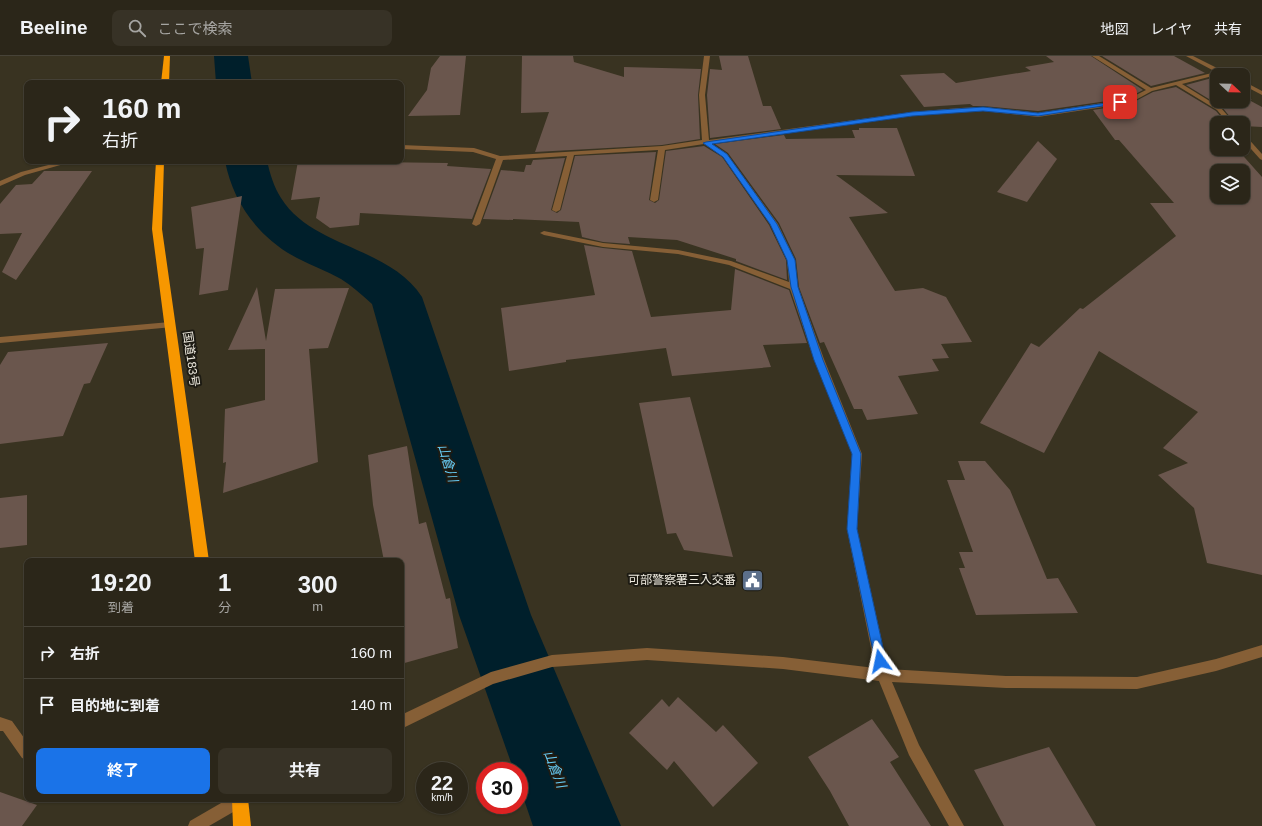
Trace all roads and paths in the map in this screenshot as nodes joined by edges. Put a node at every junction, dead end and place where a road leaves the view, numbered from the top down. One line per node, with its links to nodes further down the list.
1 (167, 56): 7 (highway)
2 (707, 56): 13 (street)
3 (1095, 56): 10 (street)
4 (1189, 56): 5 (street)
5 (1212, 68)
6 (1210, 77): 8 (street)
7 (165, 80)
8 (1177, 83): 10 (street); 12 (street)
9 (1250, 87): 11 (street)
10 (1150, 90): 13 (street)
11 (1262, 93)
12 (1225, 116)
13 (706, 143): 16 (street); 27 (street)
14 (1250, 144): 19 (street)
15 (404, 147): 18 (street)
16 (662, 148): 17 (street); 23 (street)
17 (571, 153): 18 (street); 24 (street)
18 (500, 158): 25 (street)
19 (1262, 158)
20 (60, 164): 22 (street)
21 (160, 164): 28 (highway, 国道183号)
22 (0, 184)
23 (654, 200)
24 (556, 210)
25 (476, 224)
26 (544, 233): 27 (street)
27 (794, 287): 32 (street)
28 (170, 325): 29 (street); 30 (highway, 国道183号)
29 (0, 340)
30 (202, 558)
31 (1262, 651): 32 (street)
32 (883, 675): 33 (street); 40 (street)
33 (404, 721)
34 (0, 724): 35 (street)
35 (24, 749)
36 (236, 802): 38 (street)
37 (241, 802): 39 (highway)
38 (195, 826)
39 (242, 826)
40 (957, 826)

